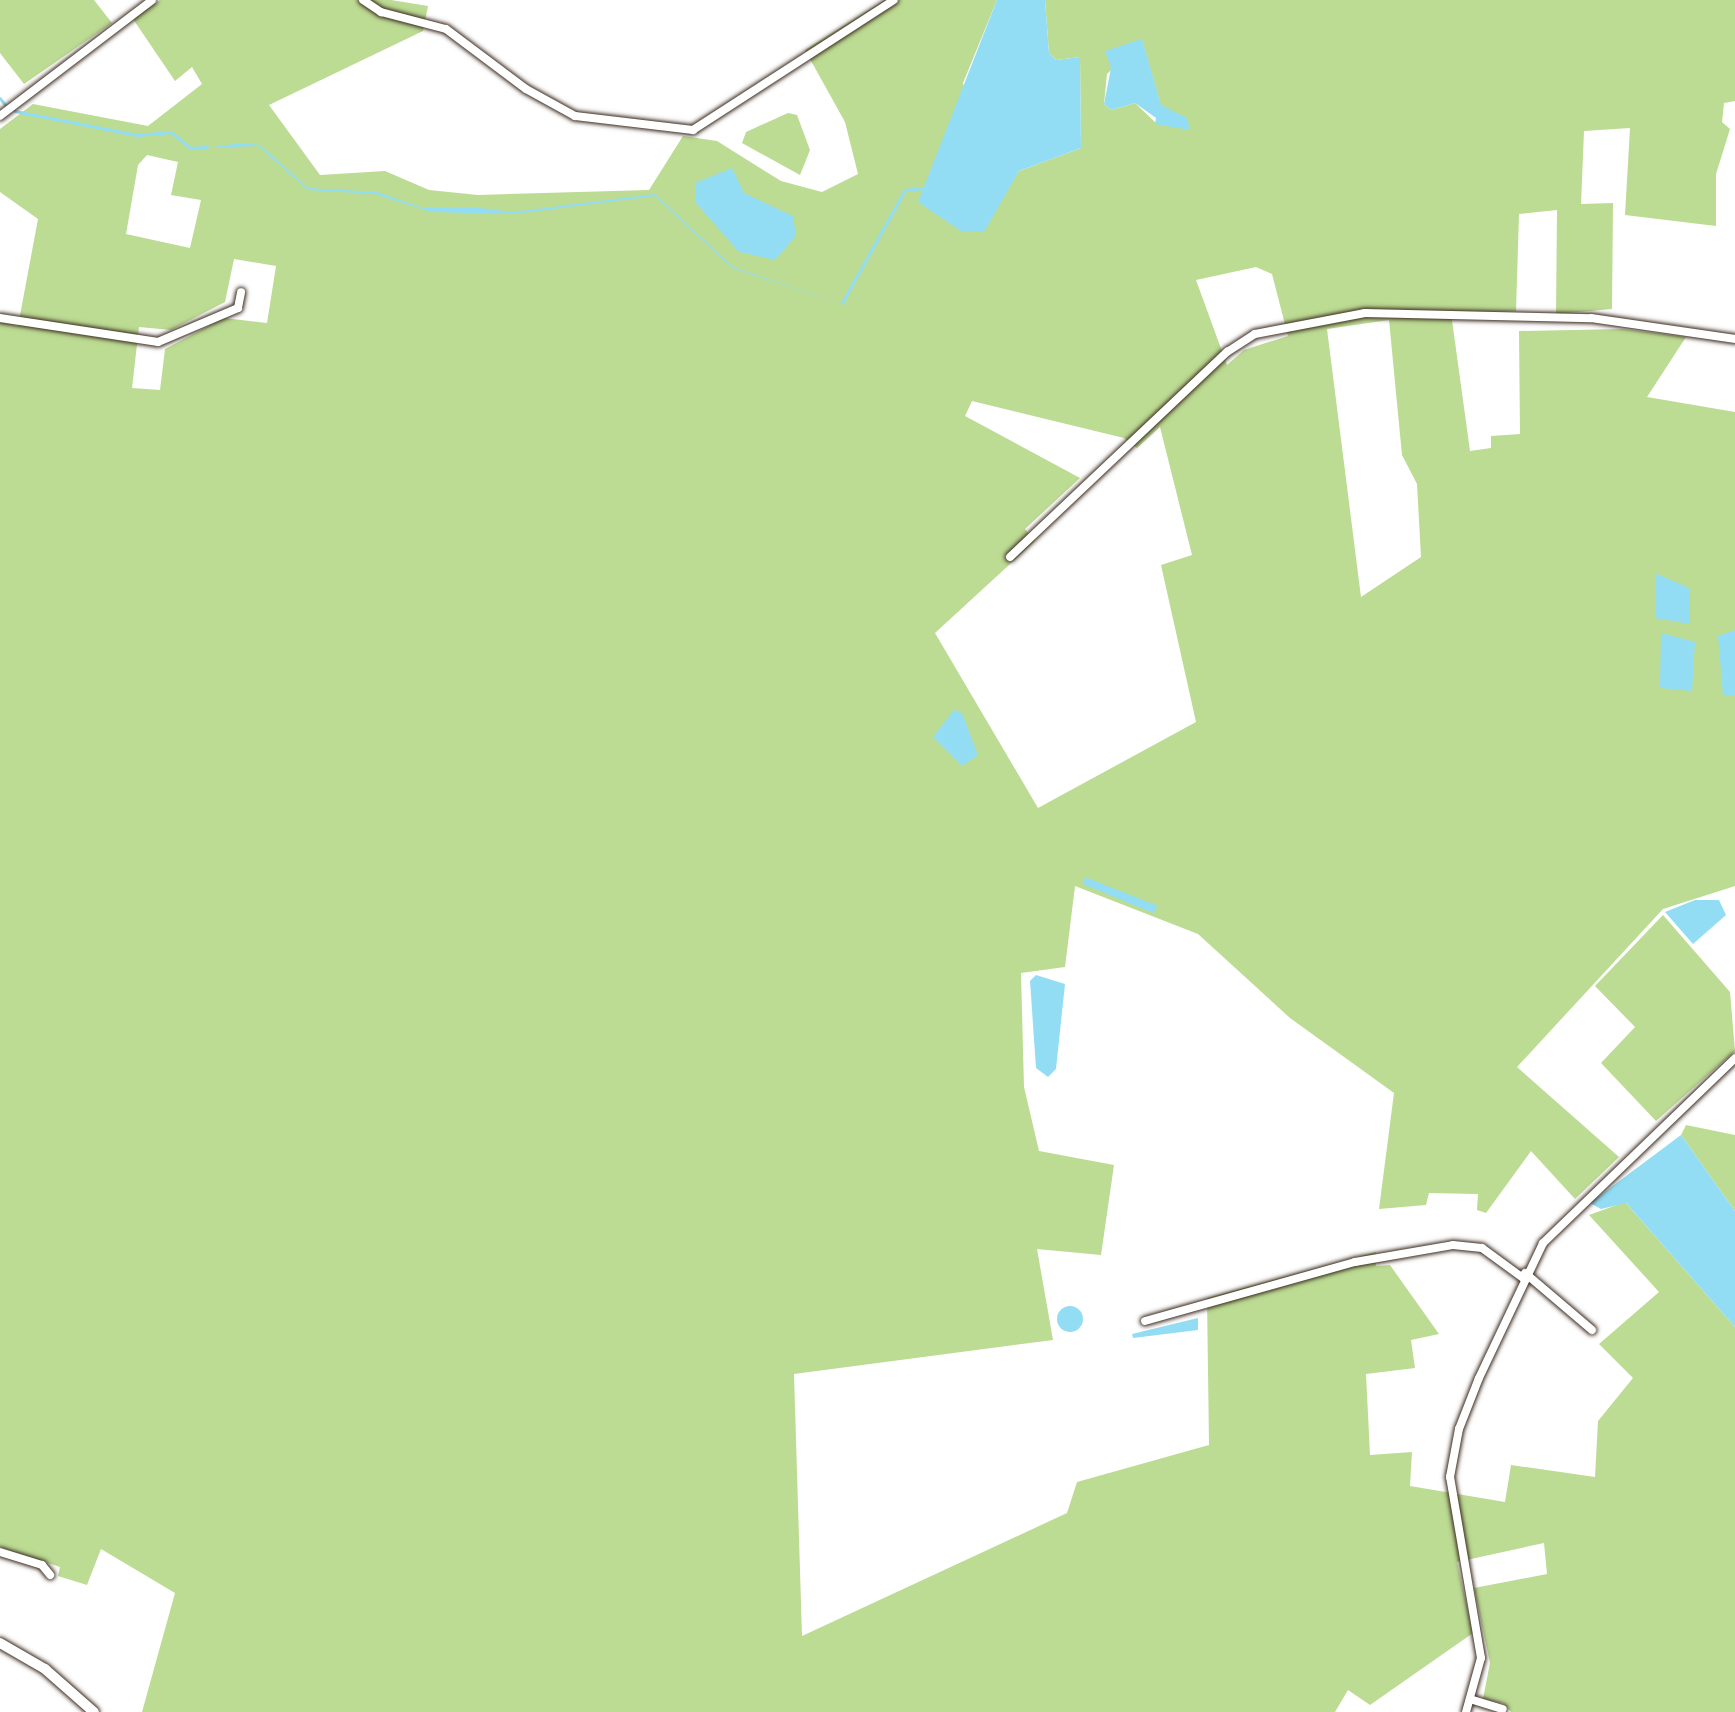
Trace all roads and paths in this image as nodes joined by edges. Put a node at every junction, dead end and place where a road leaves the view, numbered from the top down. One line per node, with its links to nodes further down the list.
1 (152, 0): 4 (street)
2 (362, 0): 3 (street)
3 (894, 0)
4 (0, 116)
5 (241, 292): 6 (street)
6 (0, 318)
7 (1735, 339): 8 (street)
8 (1010, 556)
9 (1735, 1058): 10 (street)
10 (1524, 1275): 11 (street); 12 (street); 16 (street)
11 (1144, 1320)
12 (1592, 1330)
13 (0, 1552): 14 (street)
14 (50, 1575)
15 (0, 1643): 18 (main road)
16 (1473, 1700): 17 (street); 19 (street)
17 (1504, 1709)
18 (94, 1712)
19 (1466, 1712)

